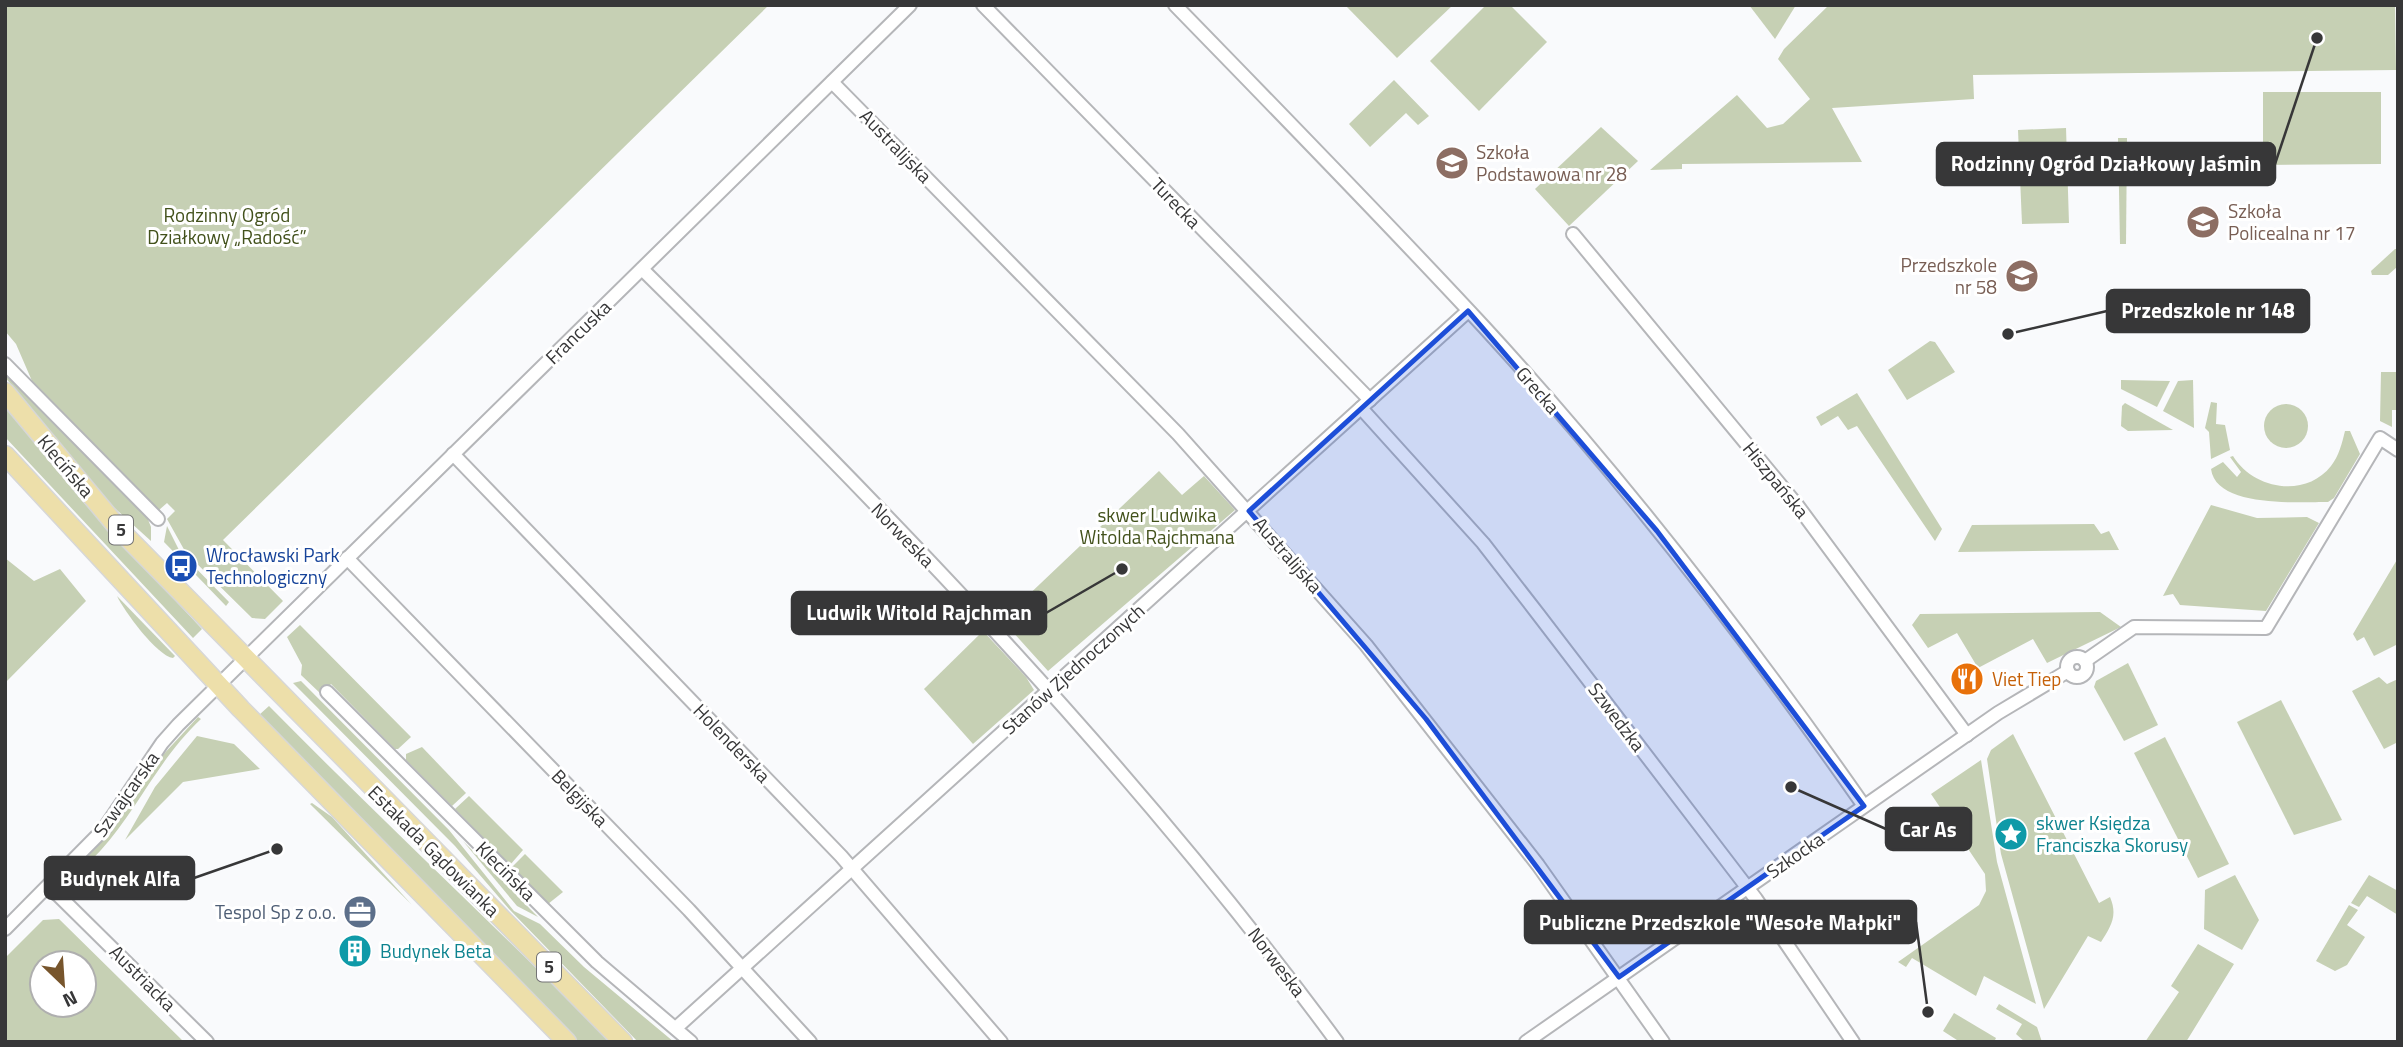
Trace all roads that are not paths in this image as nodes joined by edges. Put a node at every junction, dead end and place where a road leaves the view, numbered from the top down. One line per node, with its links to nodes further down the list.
1 (910, 5): 4 (street, Francuska)
2 (983, 5): 10 (street, Turecka)
3 (1175, 5): 7 (street, Grecka)
4 (832, 82): 6 (street, Francuska); 14 (street, Australijska)
5 (1573, 234): 21 (street, Hiszpańska)
6 (642, 269): 12 (street, Francuska); 19 (street, Norweska)
7 (1468, 311): 10 (street, Stanów Zjednoczonych); 22 (street, Grecka)
8 (5, 364): 15 (street)
9 (5, 392): 17 (main road, Klecińska / 5)
10 (1366, 404): 14 (street, Stanów Zjednoczonych); 25 (street, Szwedzka)
11 (2398, 450): 21 (street, Szkocka)
12 (453, 454): 16 (street, Francuska); 23 (street, Holenderska)
13 (5, 455): 18 (main road, Klecińska / 5)
14 (1249, 510): 19 (street, Stanów Zjednoczonych); 28 (street, Australijska)
15 (158, 519)
16 (347, 558): 17 (street, Francuska); 27 (street, Belgijska)
17 (246, 660): 18 (street, Szwajcarska); 32 (main road, Estakada Gądowianka / 5)
18 (219, 685): 24 (street, Szwajcarska); 31 (main road, Estakada Gądowianka / 5)
19 (1051, 690): 23 (street, Stanów Zjednoczonych); 36 (street, Norweska)
20 (327, 692): 29 (street, Klecińska)
21 (1967, 735): 22 (street, Szkocka)
22 (1864, 806): 25 (street, Szkocka)
23 (851, 868): 27 (street, Stanów Zjednoczonych); 35 (street, Holenderska)
24 (49, 886): 26 (street, Szwajcarska); 30 (street, Austriacka)
25 (1748, 888): 28 (street, Szkocka); 39 (street, Szwedzka)
26 (5, 929)
27 (743, 967): 29 (street, Stanów Zjednoczonych); 34 (street, Belgijska)
28 (1619, 977): 37 (street, Szkocka); 38 (street, Australijska)
29 (677, 1027): 33 (street, Klecińska)
30 (207, 1042)
31 (567, 1042)
32 (623, 1042)
33 (691, 1042)
34 (810, 1042)
35 (1001, 1042)
36 (1337, 1042)
37 (1525, 1042)
38 (1663, 1042)
39 (1853, 1042)

